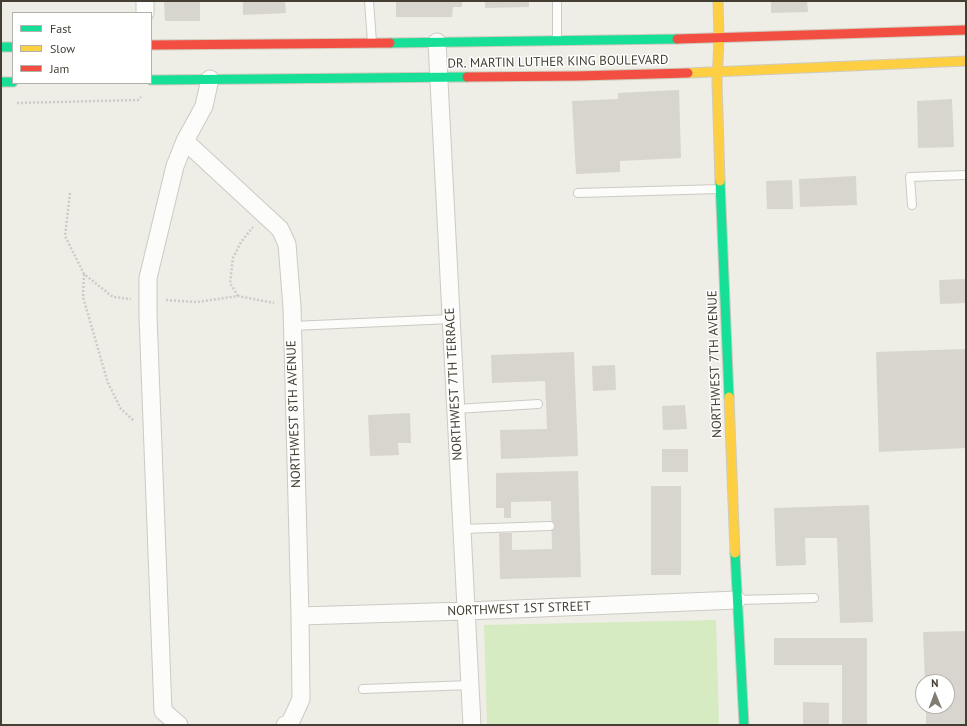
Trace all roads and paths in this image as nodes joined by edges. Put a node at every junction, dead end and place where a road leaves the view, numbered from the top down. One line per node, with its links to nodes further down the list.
1 (145, 1): 5 (street)
2 (369, 1): 10 (lane)
3 (557, 1): 8 (lane)
4 (718, 1): 7 (main road, NORTHWEST 7TH AVENUE)
5 (145, 12)
6 (966, 30): 7 (main road, DR. MARTIN LUTHER KING BOULEVARD)
7 (719, 38): 8 (main road, DR. MARTIN LUTHER KING BOULEVARD); 15 (main road, NORTHWEST 7TH AVENUE)
8 (557, 40): 9 (main road, DR. MARTIN LUTHER KING BOULEVARD)
9 (437, 42): 10 (main road, DR. MARTIN LUTHER KING BOULEVARD); 16 (street, NORTHWEST 7TH TERRACE)
10 (372, 43): 11 (main road, DR. MARTIN LUTHER KING BOULEVARD)
11 (152, 45)
12 (1, 47): 13 (main road)
13 (12, 47)
14 (966, 61): 15 (main road, DR. MARTIN LUTHER KING BOULEVARD)
15 (717, 72): 16 (main road, DR. MARTIN LUTHER KING BOULEVARD); 23 (main road, NORTHWEST 7TH AVENUE)
16 (438, 76): 17 (main road, DR. MARTIN LUTHER KING BOULEVARD); 29 (street, NORTHWEST 7TH TERRACE)
17 (210, 79): 18 (main road, DR. MARTIN LUTHER KING BOULEVARD); 21 (street)
18 (152, 80)
19 (1, 82): 20 (main road)
20 (12, 82)
21 (185, 141): 26 (street, NORTHWEST 8TH AVENUE); 33 (street)
22 (966, 175): 25 (lane)
23 (721, 189): 24 (lane); 37 (main road, NORTHWEST 7TH AVENUE)
24 (578, 193)
25 (912, 205)
26 (263, 213): 28 (path); 30 (street, NORTHWEST 8TH AVENUE)
27 (84, 274): 33 (path)
28 (238, 296)
29 (451, 319): 30 (lane); 32 (street, NORTHWEST 7TH TERRACE)
30 (292, 326): 39 (street, NORTHWEST 8TH AVENUE)
31 (538, 404): 32 (lane)
32 (456, 409): 35 (street, NORTHWEST 7TH TERRACE)
33 (152, 439): 42 (street)
34 (550, 526): 35 (lane)
35 (462, 529): 38 (street, NORTHWEST 7TH TERRACE)
36 (814, 598): 37 (lane)
37 (737, 600): 38 (street, NORTHWEST 1ST STREET); 45 (main road, NORTHWEST 7TH AVENUE)
38 (466, 611): 39 (street, NORTHWEST 1ST STREET); 40 (street, NORTHWEST 7TH TERRACE)
39 (300, 616): 43 (street, NORTHWEST 8TH AVENUE)
40 (470, 685): 41 (lane); 44 (street, NORTHWEST 7TH TERRACE)
41 (363, 689)
42 (178, 725)
43 (285, 725)
44 (472, 725)
45 (744, 725)

